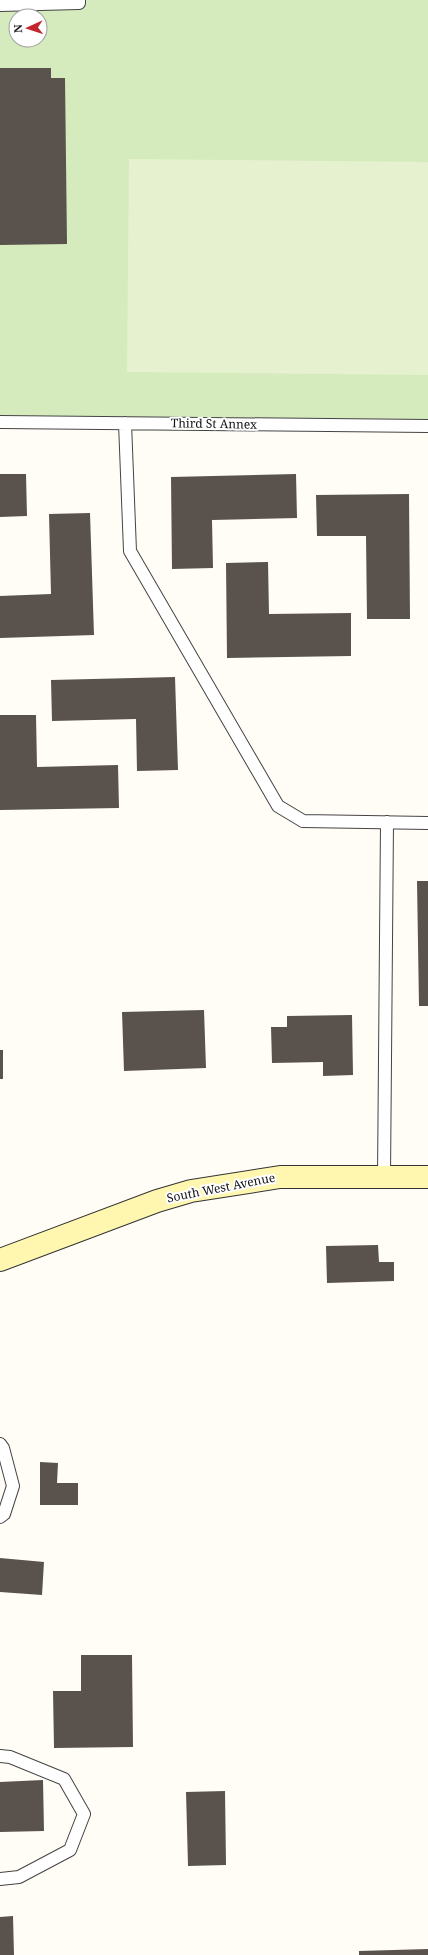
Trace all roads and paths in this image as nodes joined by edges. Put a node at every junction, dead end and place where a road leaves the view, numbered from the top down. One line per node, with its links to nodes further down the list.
1 (79, 0): 2 (lane)
2 (0, 6)
3 (0, 422): 4 (lane, Third St Annex)
4 (125, 424): 5 (lane, Third St Annex); 6 (lane)
5 (428, 426)
6 (387, 822): 7 (lane); 8 (lane)
7 (428, 823)
8 (384, 1177): 9 (street, South West Avenue); 10 (street, South West Avenue)
9 (428, 1177)
10 (0, 1260)
11 (0, 1444): 12 (lane)
12 (0, 1517)
13 (0, 1756): 14 (lane)
14 (0, 1879)

